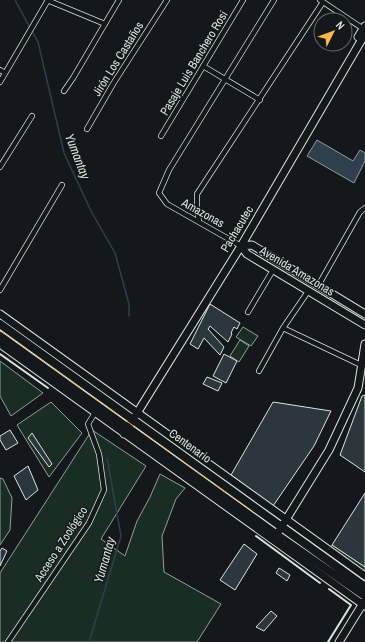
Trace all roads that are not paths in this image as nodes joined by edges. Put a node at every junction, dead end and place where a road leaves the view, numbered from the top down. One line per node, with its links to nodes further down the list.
1 (48, 0): 7 (street); 11 (street)
2 (119, 0): 7 (street)
3 (167, 0): 17 (street, Jirón Los Castaños)
4 (243, 0): 9 (street, Pasaje Luis Banchero Rosi)
5 (274, 0): 12 (street)
6 (322, 1): 8 (street); 15 (street)
7 (105, 24): 14 (street)
8 (365, 29): 23 (street, Pachacutec)
9 (203, 66): 12 (street); 18 (street, Pasaje Luis Banchero Rosi)
10 (0, 70): 11 (street)
11 (5, 73): 13 (street)
12 (225, 78): 15 (street); 22 (street, Amazonas)
13 (0, 82)
14 (64, 91)
15 (260, 100): 22 (street)
16 (32, 116): 19 (street)
17 (87, 129)
18 (161, 136)
19 (0, 167)
20 (62, 185): 26 (street)
21 (365, 208): 25 (street)
22 (199, 221): 23 (street, Amazonas)
23 (239, 245): 24 (street, Avenida Amazonas); 25 (street, Avenida Amazonas); 43 (street, Pachacutec)
24 (273, 270): 27 (street, Avenida Amazonas); 28 (street)
25 (318, 286): 30 (street, Avenida Amazonas)
26 (0, 290)
27 (309, 290): 33 (street, Avenida Amazonas); 34 (street)
28 (248, 312)
29 (0, 314): 43 (street)
30 (365, 314)
31 (365, 317): 33 (street)
32 (0, 324): 43 (highway, Centenario)
33 (365, 324): 35 (street)
34 (283, 328): 39 (street); 40 (street)
35 (365, 332)
36 (0, 336): 42 (highway, Centenario)
37 (0, 344): 42 (street)
38 (365, 344): 39 (street)
39 (361, 365): 41 (street)
40 (259, 371)
41 (362, 386): 45 (street)
42 (97, 409): 44 (highway, Centenario); 51 (street, Acceso a Zoológico)
43 (134, 415): 44 (street, Pachacutec); 45 (street); 46 (highway, Centenario)
44 (126, 429): 47 (highway, Centenario)
45 (286, 519): 46 (street); 48 (street)
46 (281, 527): 47 (street); 49 (highway, Centenario)
47 (275, 538): 50 (highway, Centenario)
48 (365, 576)
49 (365, 587)
50 (364, 602): 52 (street)
51 (8, 642)
52 (339, 642)

